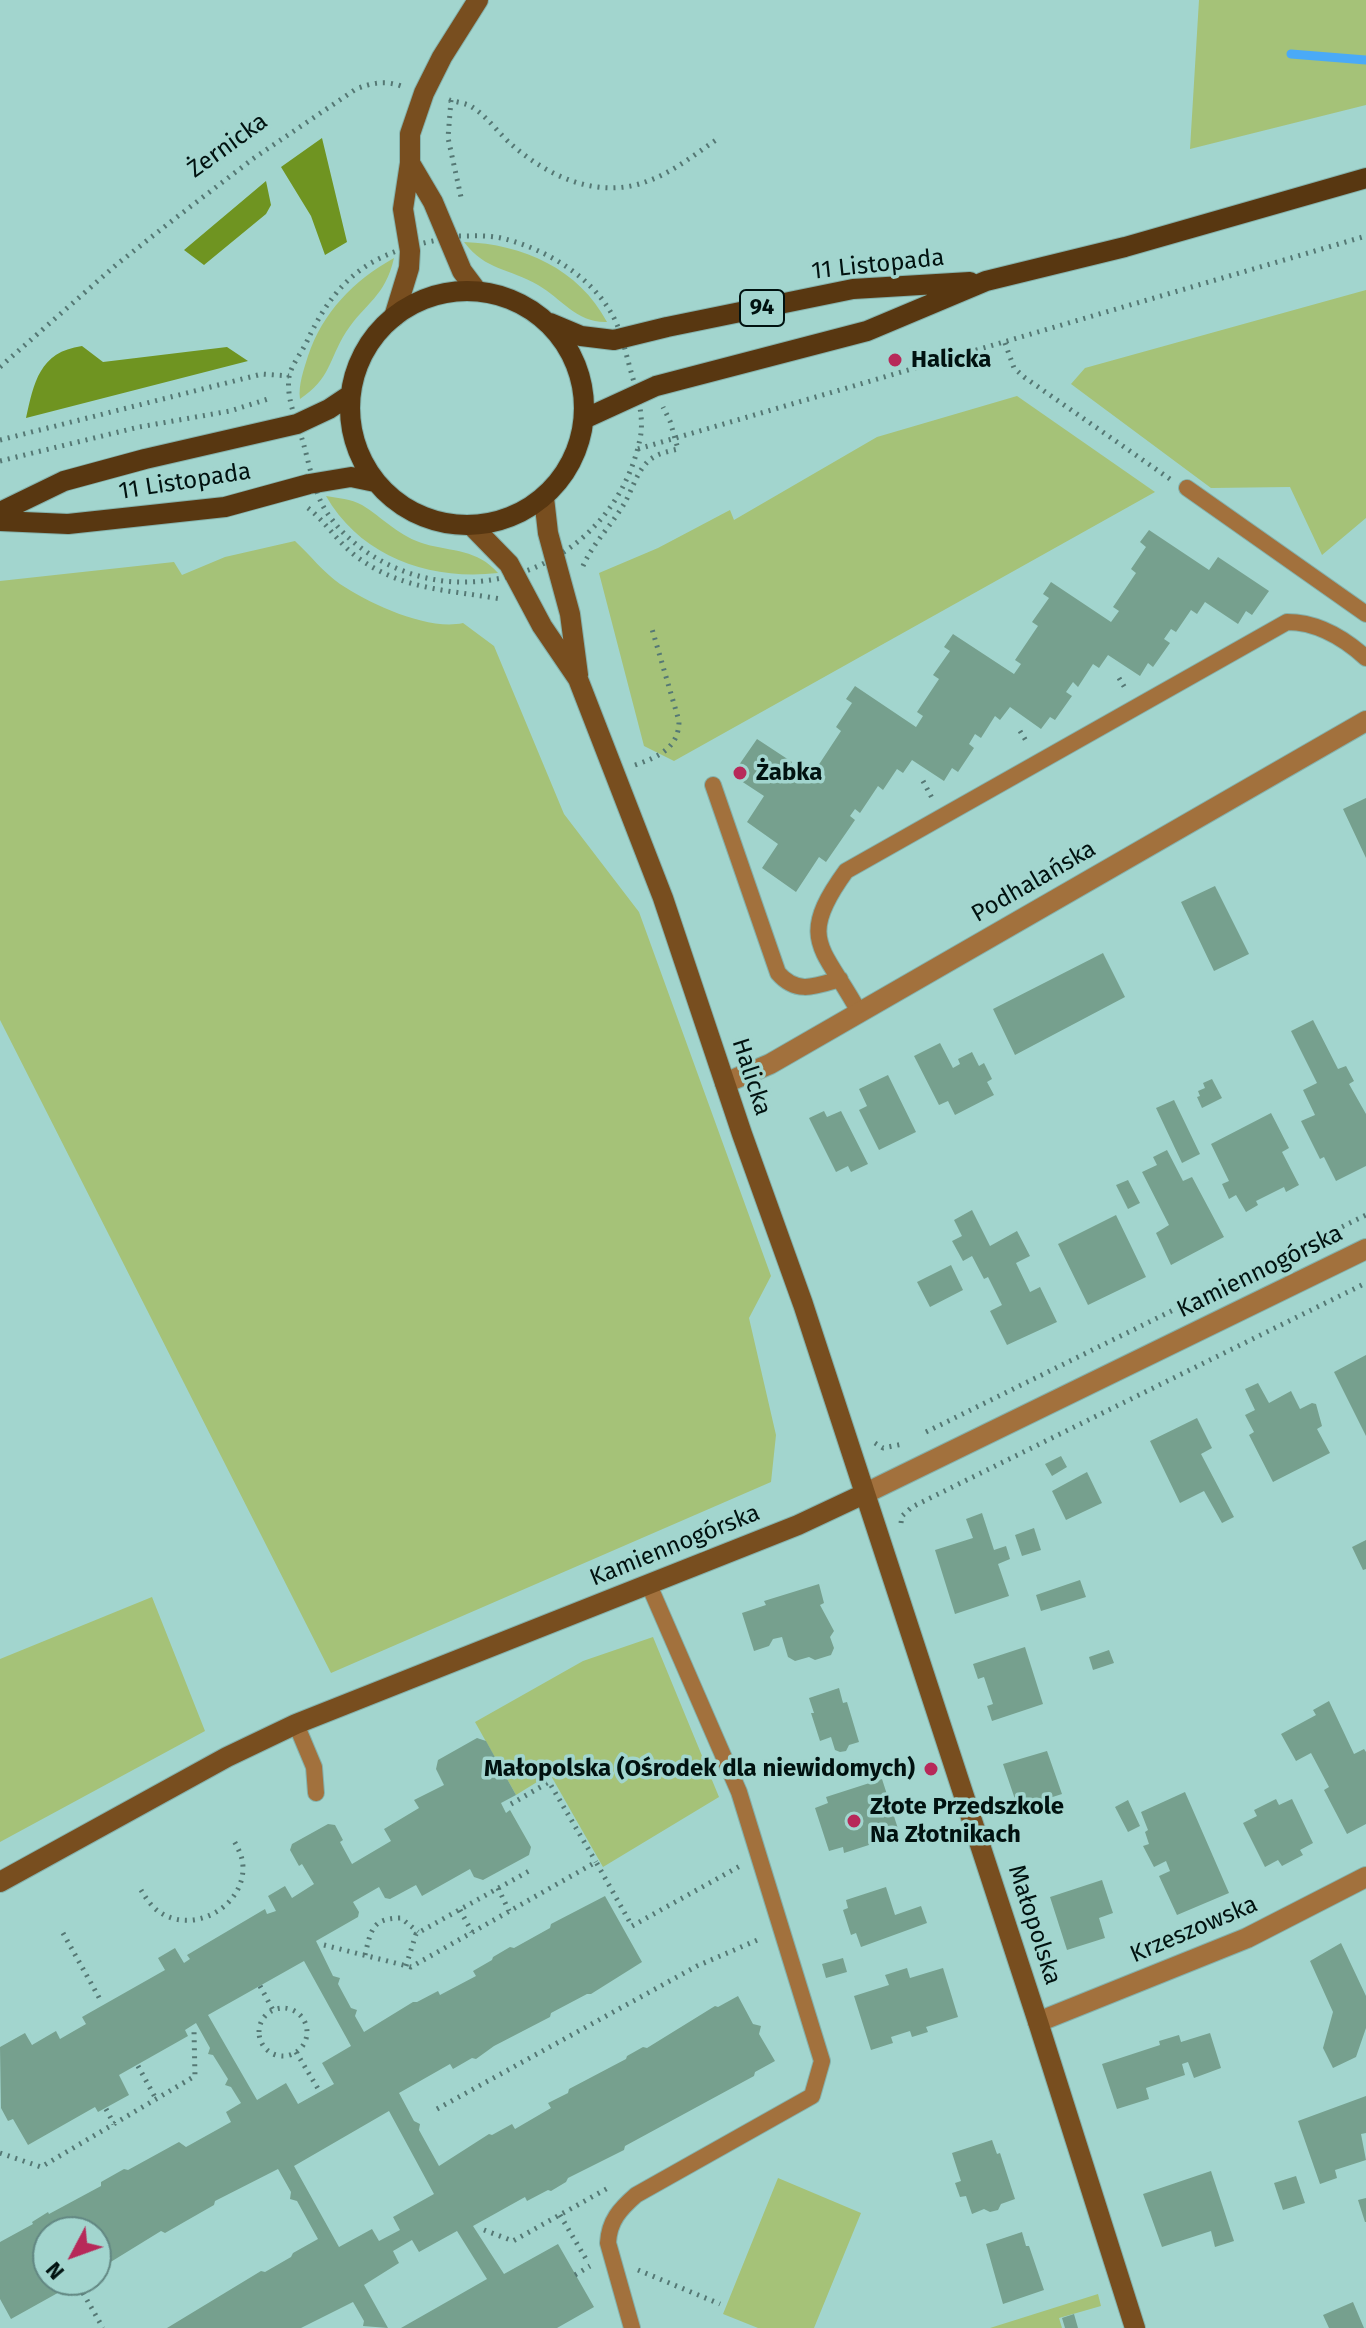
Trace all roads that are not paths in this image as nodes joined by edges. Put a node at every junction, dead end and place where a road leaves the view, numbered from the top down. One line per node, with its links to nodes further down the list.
1 (478, 0): 2 (street)
2 (410, 163): 5 (street); 6 (street)
3 (1366, 178): 4 (main road, 11 Listopada / 94)
4 (986, 281): 7 (main road, 11 Listopada / 94); 9 (main road, 11 Listopada / 94)
5 (477, 291): 6 (main road, 94); 7 (main road, 94)
6 (394, 317): 8 (main road, 94)
7 (544, 320): 9 (main road, 94)
8 (350, 395): 10 (main road, 94); 13 (main road, 11 Listopada)
9 (584, 419): 12 (main road, 94)
10 (375, 482): 14 (main road, 11 Listopada); 15 (main road, 94)
11 (1187, 488): 16 (lane)
12 (544, 498): 15 (main road, 94); 18 (street, Halicka)
13 (0, 512)
14 (0, 521)
15 (472, 526): 18 (street, Halicka)
16 (1366, 614)
17 (1366, 658): 21 (lane)
18 (578, 679): 23 (street, Halicka)
19 (1366, 721): 22 (street, Podhalańska)
20 (713, 785): 21 (lane)
21 (840, 979): 22 (lane)
22 (859, 1012): 23 (street, Podhalańska)
23 (725, 1083): 25 (street, Halicka)
24 (1366, 1249): 25 (street, Kamiennogórska)
25 (864, 1494): 26 (street, Kamiennogórska); 31 (street, Małopolska)
26 (649, 1585): 27 (street, Kamiennogórska); 32 (lane)
27 (296, 1724): 28 (lane); 30 (street, Kamiennogórska)
28 (316, 1793)
29 (1366, 1877): 31 (street, Krzeszowska)
30 (0, 1882)
31 (1038, 2022): 33 (street, Małopolska)
32 (632, 2328)
33 (1135, 2328)

